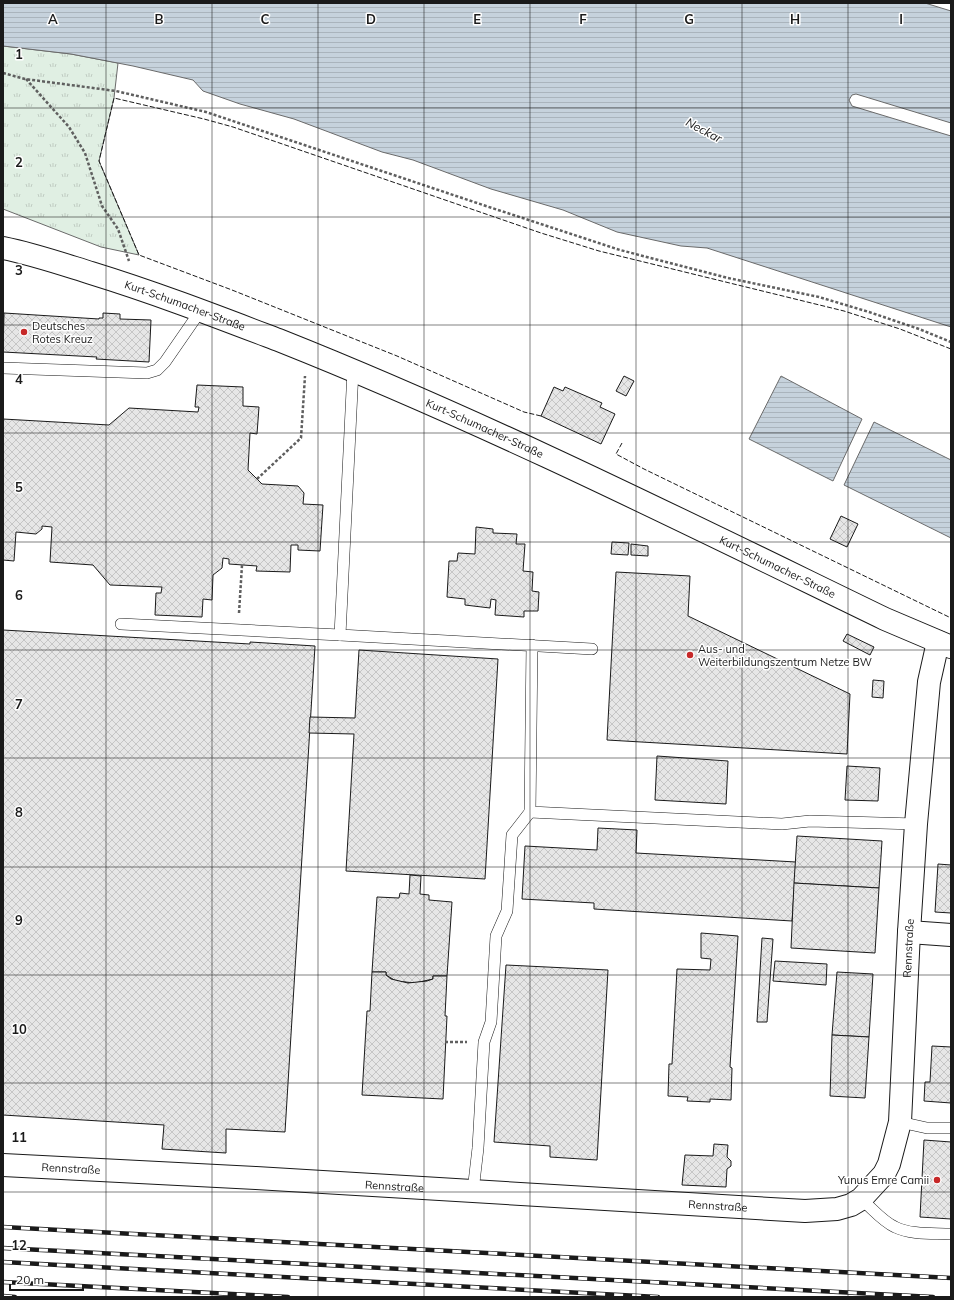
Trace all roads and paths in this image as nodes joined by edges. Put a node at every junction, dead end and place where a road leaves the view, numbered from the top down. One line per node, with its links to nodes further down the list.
1 (3, 73): 2 (path)
2 (25, 79): 4 (path); 6 (path)
3 (3, 248): 4 (street, Kurt-Schumacher-Straße)
4 (139, 288): 5 (street, Kurt-Schumacher-Straße)
5 (201, 310): 7 (street, Kurt-Schumacher-Straße); 8 (lane)
6 (951, 342)
7 (307, 352): 9 (street, Kurt-Schumacher-Straße); 10 (path)
8 (3, 368)
9 (353, 370): 14 (lane); 16 (street, Kurt-Schumacher-Straße)
10 (257, 479)
11 (242, 565): 13 (path)
12 (121, 624): 13 (lane)
13 (238, 630): 14 (lane)
14 (340, 634): 15 (lane)
15 (532, 645): 17 (lane); 18 (lane)
16 (944, 645): 19 (street, Rennstraße)
17 (592, 649)
18 (530, 812): 19 (lane); 25 (lane)
19 (916, 824): 20 (street, Rennstraße)
20 (909, 932): 21 (street); 22 (street, Rennstraße)
21 (951, 935)
22 (900, 1122): 23 (lane); 26 (street, Rennstraße)
23 (951, 1128)
24 (3, 1165): 25 (street, Rennstraße)
25 (473, 1191): 26 (street, Rennstraße)
26 (861, 1198): 27 (lane)
27 (951, 1234)

